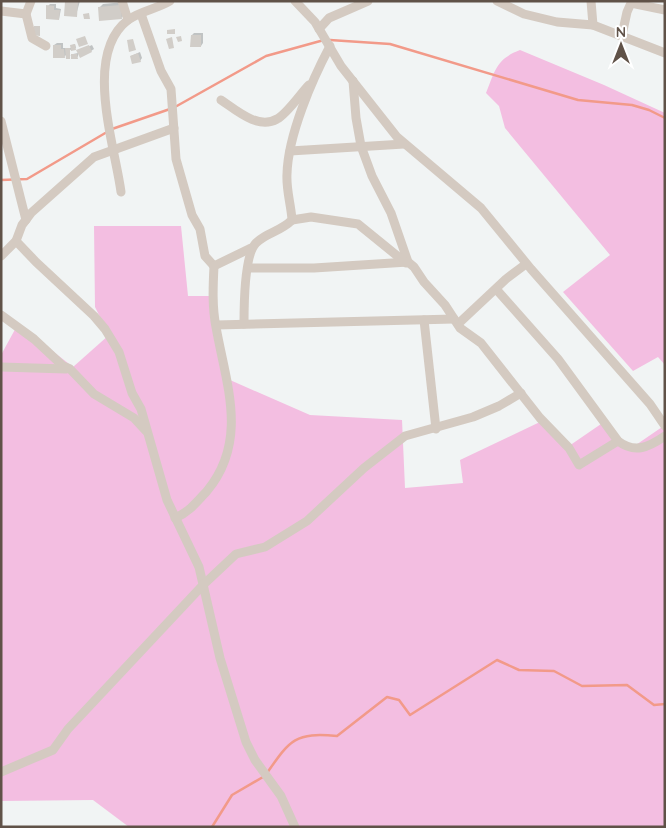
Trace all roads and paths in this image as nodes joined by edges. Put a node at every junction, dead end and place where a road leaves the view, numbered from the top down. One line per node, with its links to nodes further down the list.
1 (31, 1): 10 (street)
2 (122, 1): 12 (street)
3 (170, 1): 11 (street)
4 (295, 1): 14 (street)
5 (368, 1): 14 (street)
6 (497, 1): 13 (street)
7 (591, 1): 13 (street)
8 (665, 10): 15 (street)
9 (1, 11): 10 (street)
10 (26, 14): 16 (street)
11 (141, 14): 12 (street); 23 (street)
12 (128, 20): 26 (street)
13 (593, 25): 15 (street)
14 (319, 29): 17 (street)
15 (622, 35): 18 (street)
16 (46, 46)
17 (330, 46): 19 (street); 20 (street)
18 (665, 53)
19 (314, 78): 21 (street); 27 (street)
20 (353, 81): 24 (street); 25 (street)
21 (221, 100)
22 (1, 121): 29 (street)
23 (174, 128): 26 (street); 36 (street)
24 (404, 144): 25 (street); 35 (street)
25 (361, 146): 27 (street); 34 (street)
26 (114, 149): 28 (street); 29 (street)
27 (290, 151): 30 (street)
28 (121, 192)
29 (26, 220): 31 (street)
30 (292, 220): 32 (street); 34 (street)
31 (16, 241): 33 (street); 49 (street)
32 (251, 248): 36 (street); 37 (street)
33 (1, 256)
34 (407, 263): 37 (street); 41 (street)
35 (526, 264): 38 (street); 47 (street)
36 (214, 266): 43 (street)
37 (249, 268): 42 (street)
38 (496, 289): 41 (street); 51 (street)
39 (1, 315): 45 (street)
40 (424, 320): 41 (street); 42 (street); 48 (street)
41 (456, 322): 46 (street)
42 (244, 324): 43 (street)
43 (216, 326): 52 (street)
44 (1, 367): 45 (street)
45 (70, 369): 49 (street)
46 (521, 393): 48 (street); 51 (street)
47 (665, 426)
48 (436, 429): 53 (street)
49 (146, 431): 52 (street)
50 (665, 436): 51 (street)
51 (618, 441)
52 (175, 518): 53 (street)
53 (203, 585): 54 (street); 55 (street)
54 (1, 772)
55 (295, 827)

